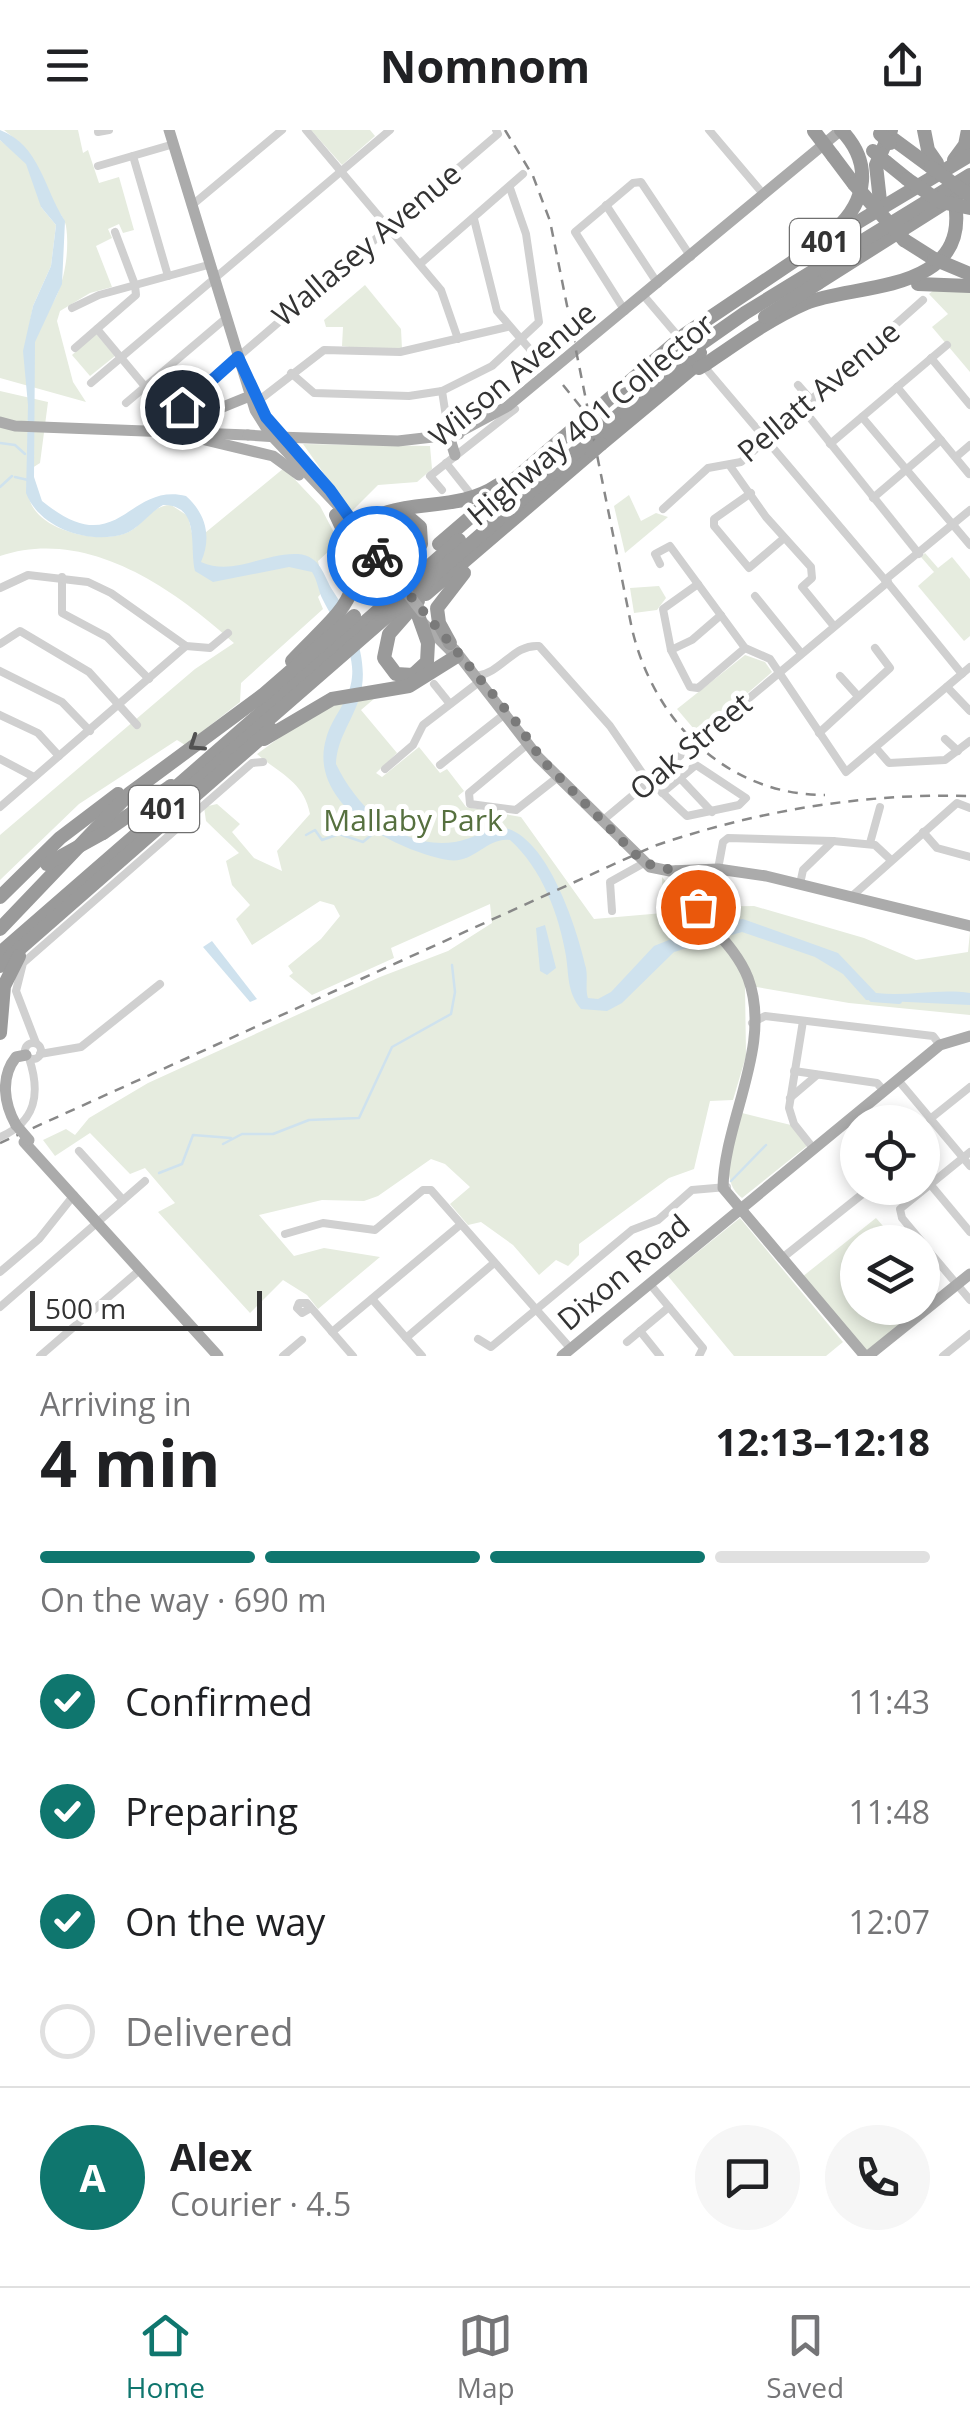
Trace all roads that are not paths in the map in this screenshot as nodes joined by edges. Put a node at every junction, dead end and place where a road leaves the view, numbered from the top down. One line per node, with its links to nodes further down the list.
1 (282, 130): 24 (street)
2 (306, 130): 17 (street)
3 (390, 130): 17 (street)
4 (708, 130): 22 (street)
5 (924, 130): 16 (highway)
6 (968, 130): 16 (highway)
7 (813, 131): 29 (highway, bridge)
8 (497, 132): 27 (street, Wallasey Avenue)
9 (846, 133): 22 (main road, Wilson Avenue); 25 (highway, bridge); 30 (highway)
10 (171, 134): 13 (street); 24 (main road)
11 (884, 134): 16 (highway); 29 (highway, bridge)
12 (970, 155): 16 (highway, Highway 401 Collector / 401)
13 (134, 156): 14 (street); 36 (street)
14 (98, 166)
15 (970, 166): 53 (highway, 401)
16 (931, 170): 21 (highway, bridge); 25 (highway); 30 (highway, Highway 401 Collector / 401)
17 (341, 172): 27 (street); 37 (street)
18 (523, 174): 20 (street)
19 (970, 175): 53 (highway, 401)
20 (510, 188): 26 (street); 50 (street)
21 (970, 191): 53 (highway, Highway 401 Collector / 401, bridge)
22 (764, 195): 31 (main road, Wilson Avenue)
23 (606, 205): 31 (street); 38 (street); 45 (street)
24 (191, 206): 34 (main road)
25 (962, 206): 32 (highway)
26 (474, 220): 33 (street); 47 (street)
27 (389, 226): 33 (street); 56 (street, Wallasey Avenue)
28 (114, 232): 39 (street)
29 (907, 238): 32 (highway)
30 (804, 255): 53 (highway, Highway 401 Collector / 401)
31 (692, 257): 38 (main road, Wilson Avenue)
32 (937, 260): 35 (highway, bridge); 41 (highway); 53 (highway)
33 (420, 264): 49 (street)
34 (208, 266): 36 (street); 37 (main road)
35 (970, 272)
36 (168, 276): 39 (street)
37 (212, 280): 46 (main road); 54 (street)
38 (658, 284): 42 (main road, Wilson Avenue)
39 (135, 285): 44 (street); 48 (street)
40 (970, 286): 41 (highway)
41 (873, 289): 53 (highway)
42 (644, 296): 45 (main road, Wilson Avenue); 81 (street)
43 (923, 300): 66 (street, Pellatt Avenue)
44 (72, 308)
45 (625, 311): 69 (main road, Wilson Avenue)
46 (225, 319): 56 (main road); 62 (street)
47 (507, 327): 49 (street); 50 (street)
48 (97, 329): 52 (street); 54 (street)
49 (458, 339): 58 (street)
50 (522, 340): 57 (street); 64 (street)
51 (947, 345): 55 (street)
52 (74, 348)
53 (693, 353): 75 (highway, 401); 75 (highway, 401); 75 (highway, Highway 401 Collector / 401)
54 (121, 357): 60 (street); 62 (street)
55 (932, 358): 63 (street); 68 (street)
56 (238, 360): 59 (main road); 62 (street, Wallasey Avenue); 65 (main road)
57 (540, 361)
58 (291, 374): 64 (street); 65 (street)
59 (244, 380): 65 (main road); 100 (main road)
60 (90, 383)
61 (798, 384): 66 (street)
62 (146, 386): 67 (street)
63 (897, 388): 71 (street); 82 (street)
64 (442, 391): 78 (street)
65 (251, 399): 74 (main road); 77 (main road); 92 (main road)
66 (812, 400): 70 (street, Pellatt Avenue)
67 (126, 402)
68 (970, 405)
69 (511, 408): 78 (main road); 88 (street, Wilson Avenue)
70 (803, 409): 81 (street, Pellatt Avenue); 84 (street)
71 (862, 417): 84 (street); 90 (street)
72 (0, 420): 73 (main road)
73 (120, 429): 74 (main road); 76 (main road)
74 (211, 430): 76 (main road); 77 (main road, bridge)
75 (594, 431): 83 (highway, Highway 401 Collector / 401); 95 (highway, Highway 401 Collector / 401); 115 (highway, 401)
76 (172, 434): 92 (main road)
77 (278, 434): 79 (main road); 80 (main road); 87 (main road)
78 (452, 436): 80 (main road); 88 (main road)
79 (304, 438): 80 (main road); 87 (main road)
80 (324, 438)
81 (765, 440): 89 (street, Pellatt Avenue); 109 (street)
82 (942, 440): 86 (street); 90 (street)
83 (556, 444): 102 (highway); 108 (highway, Highway 401 Collector / 401)
84 (830, 444): 97 (street)
85 (970, 445): 86 (street)
86 (956, 457): 91 (street)
87 (302, 458): 100 (main road)
88 (450, 459): 93 (street, Wilson Avenue); 94 (street)
89 (730, 466): 96 (street); 98 (street, Pellatt Avenue)
90 (908, 469): 97 (street); 101 (street)
91 (969, 474)
92 (303, 478): 100 (main road)
93 (442, 490)
94 (470, 492)
95 (543, 493): 113 (highway, Highway 401 Collector / 401); 122 (highway)
96 (752, 493): 103 (street); 103 (street)
97 (873, 498): 105 (street)
98 (664, 509)
99 (970, 510): 101 (street, Oak Street)
100 (338, 512): 102 (main road); 115 (highway)
101 (953, 525): 104 (street); 105 (street, Oak Street)
102 (354, 531): 108 (main road)
103 (783, 538): 116 (street)
104 (970, 545)
105 (919, 554): 109 (street, Oak Street)
106 (660, 564): 110 (street)
107 (62, 577): 111 (street); 119 (street); 131 (street)
108 (388, 577): 113 (main road, bridge); 115 (highway, Highway 401 Collector / 401)
109 (885, 582): 116 (street, Oak Street); 126 (street)
110 (698, 584): 114 (street); 123 (street)
111 (0, 588)
112 (755, 596): 124 (street)
113 (419, 610): 113 (highway); 115 (highway, Highway 401 Collector / 401); 122 (main road)
114 (721, 615): 120 (street); 123 (street)
115 (361, 622): 125 (highway); 125 (highway, 401); 125 (highway, Highway 401 Collector / 401)
116 (833, 626): 124 (street, Oak Street)
117 (228, 633): 119 (street)
118 (0, 644): 136 (street)
119 (186, 646): 131 (street)
120 (746, 648): 123 (street); 128 (street)
121 (875, 648): 134 (street)
122 (454, 650): 129 (main road); 146 (highway)
123 (672, 650)
124 (801, 653): 128 (street, Oak Street)
125 (325, 655): 146 (highway, Highway 401 Collector / 401); 154 (highway, 401, one-way to 154); 158 (highway, 401); 182 (highway, 401)
126 (966, 670): 133 (street)
127 (0, 671): 141 (street)
128 (780, 672): 142 (street); 159 (street, Oak Street)
129 (482, 676): 135 (street); 139 (main road); 159 (street)
130 (840, 676): 134 (street)
131 (148, 679): 136 (street)
132 (434, 684): 135 (street)
133 (946, 687): 137 (street); 147 (street)
134 (857, 696): 142 (street)
135 (450, 704): 153 (street)
136 (120, 706): 140 (street); 141 (street)
137 (970, 711)
138 (0, 715): 149 (street)
139 (508, 716): 145 (main road); 152 (street)
140 (137, 725)
141 (90, 731): 149 (street)
142 (820, 733): 147 (street)
143 (944, 739): 148 (street)
144 (970, 741): 148 (street)
145 (529, 743): 155 (main road); 155 (street)
146 (251, 747): 178 (highway, Highway 401 Collector / 401)
147 (876, 748): 148 (street)
148 (958, 752)
149 (59, 756): 157 (street)
150 (0, 759): 157 (street)
151 (263, 762): 190 (street)
152 (440, 765)
153 (385, 769)
154 (157, 771): 176 (highway); 179 (highway, 401)
155 (558, 776): 165 (main road)
156 (679, 777): 160 (street); 164 (street); 164 (street)
157 (34, 778): 161 (street)
158 (184, 778): 176 (highway, bridge); 181 (highway, 401)
159 (650, 781): 160 (street); 165 (street, Oak Street)
160 (662, 792): 164 (street)
161 (0, 807)
162 (880, 807): 168 (street)
163 (970, 808): 166 (street)
164 (712, 812)
165 (602, 821): 171 (main road)
166 (922, 832): 169 (street); 170 (street)
167 (833, 840): 168 (street); 172 (street); 174 (street)
168 (870, 844): 170 (street)
169 (970, 856)
170 (891, 860): 175 (street)
171 (644, 863): 173 (main road); 177 (street)
172 (718, 869): 173 (main road); 174 (main road)
173 (673, 871): 186 (main road)
174 (800, 884): 175 (main road)
175 (851, 897): 180 (main road)
176 (0, 900)
177 (612, 911)
178 (58, 916): 183 (highway, Highway 401 Collector / 401); 187 (highway)
179 (0, 926)
180 (970, 926)
181 (0, 942)
182 (0, 953)
183 (0, 966)
184 (160, 984): 190 (street)
185 (804, 1021): 186 (street); 189 (street); 191 (street)
186 (752, 1023): 211 (main road)
187 (0, 1033)
188 (970, 1036): 189 (main road)
189 (934, 1045): 193 (main road, Dixon Road)
190 (34, 1051): 204 (street); 204 (main road)
191 (794, 1071): 192 (street); 196 (street)
192 (818, 1074): 195 (street); 196 (street)
193 (898, 1080): 195 (main road, Dixon Road); 198 (street)
194 (970, 1086): 200 (street)
195 (884, 1091): 197 (main road, Dixon Road)
196 (790, 1098): 205 (street)
197 (867, 1105)
198 (919, 1105)
199 (0, 1107): 204 (main road)
200 (940, 1111)
201 (0, 1116): 204 (main road)
202 (840, 1127): 205 (main road, Dixon Road)
203 (940, 1129): 207 (street)
204 (8, 1132): 212 (main road, bridge)
205 (813, 1148): 217 (main road, Dixon Road)
206 (79, 1151): 214 (street)
207 (966, 1155): 208 (street); 209 (street)
208 (970, 1166)
209 (940, 1176)
210 (145, 1182): 214 (street)
211 (725, 1184): 217 (main road); 236 (street)
212 (74, 1195): 218 (main road); 227 (street)
213 (940, 1196): 221 (street)
214 (123, 1200): 218 (street)
215 (849, 1205): 223 (street)
216 (906, 1205): 220 (street)
217 (740, 1208): 223 (main road); 229 (main road, Dixon Road)
218 (99, 1222): 226 (main road); 234 (street)
219 (460, 1225): 222 (street); 224 (street); 231 (street)
220 (909, 1225)
221 (970, 1232)
222 (285, 1234)
223 (781, 1259): 247 (main road)
224 (494, 1264): 236 (street); 240 (street)
225 (940, 1264): 230 (street)
226 (141, 1269): 244 (main road); 248 (street)
227 (0, 1272)
228 (970, 1274): 230 (main road)
229 (649, 1284): 233 (street); 245 (main road, Dixon Road)
230 (957, 1284): 232 (street); 247 (main road)
231 (372, 1298): 238 (street); 240 (street)
232 (970, 1300)
233 (669, 1307): 237 (street); 252 (street)
234 (0, 1308)
235 (308, 1308): 238 (street)
236 (536, 1309): 241 (street); 245 (street)
237 (640, 1331): 243 (street); 251 (street)
238 (332, 1332): 249 (street)
239 (970, 1334): 253 (street)
240 (406, 1338): 250 (street)
241 (478, 1339)
242 (302, 1340): 246 (street)
243 (627, 1342)
244 (210, 1353)
245 (566, 1353)
246 (291, 1354)
247 (869, 1355)
248 (40, 1356)
249 (353, 1356)
250 (422, 1356)
251 (660, 1356)
252 (699, 1356)
253 (943, 1356)

